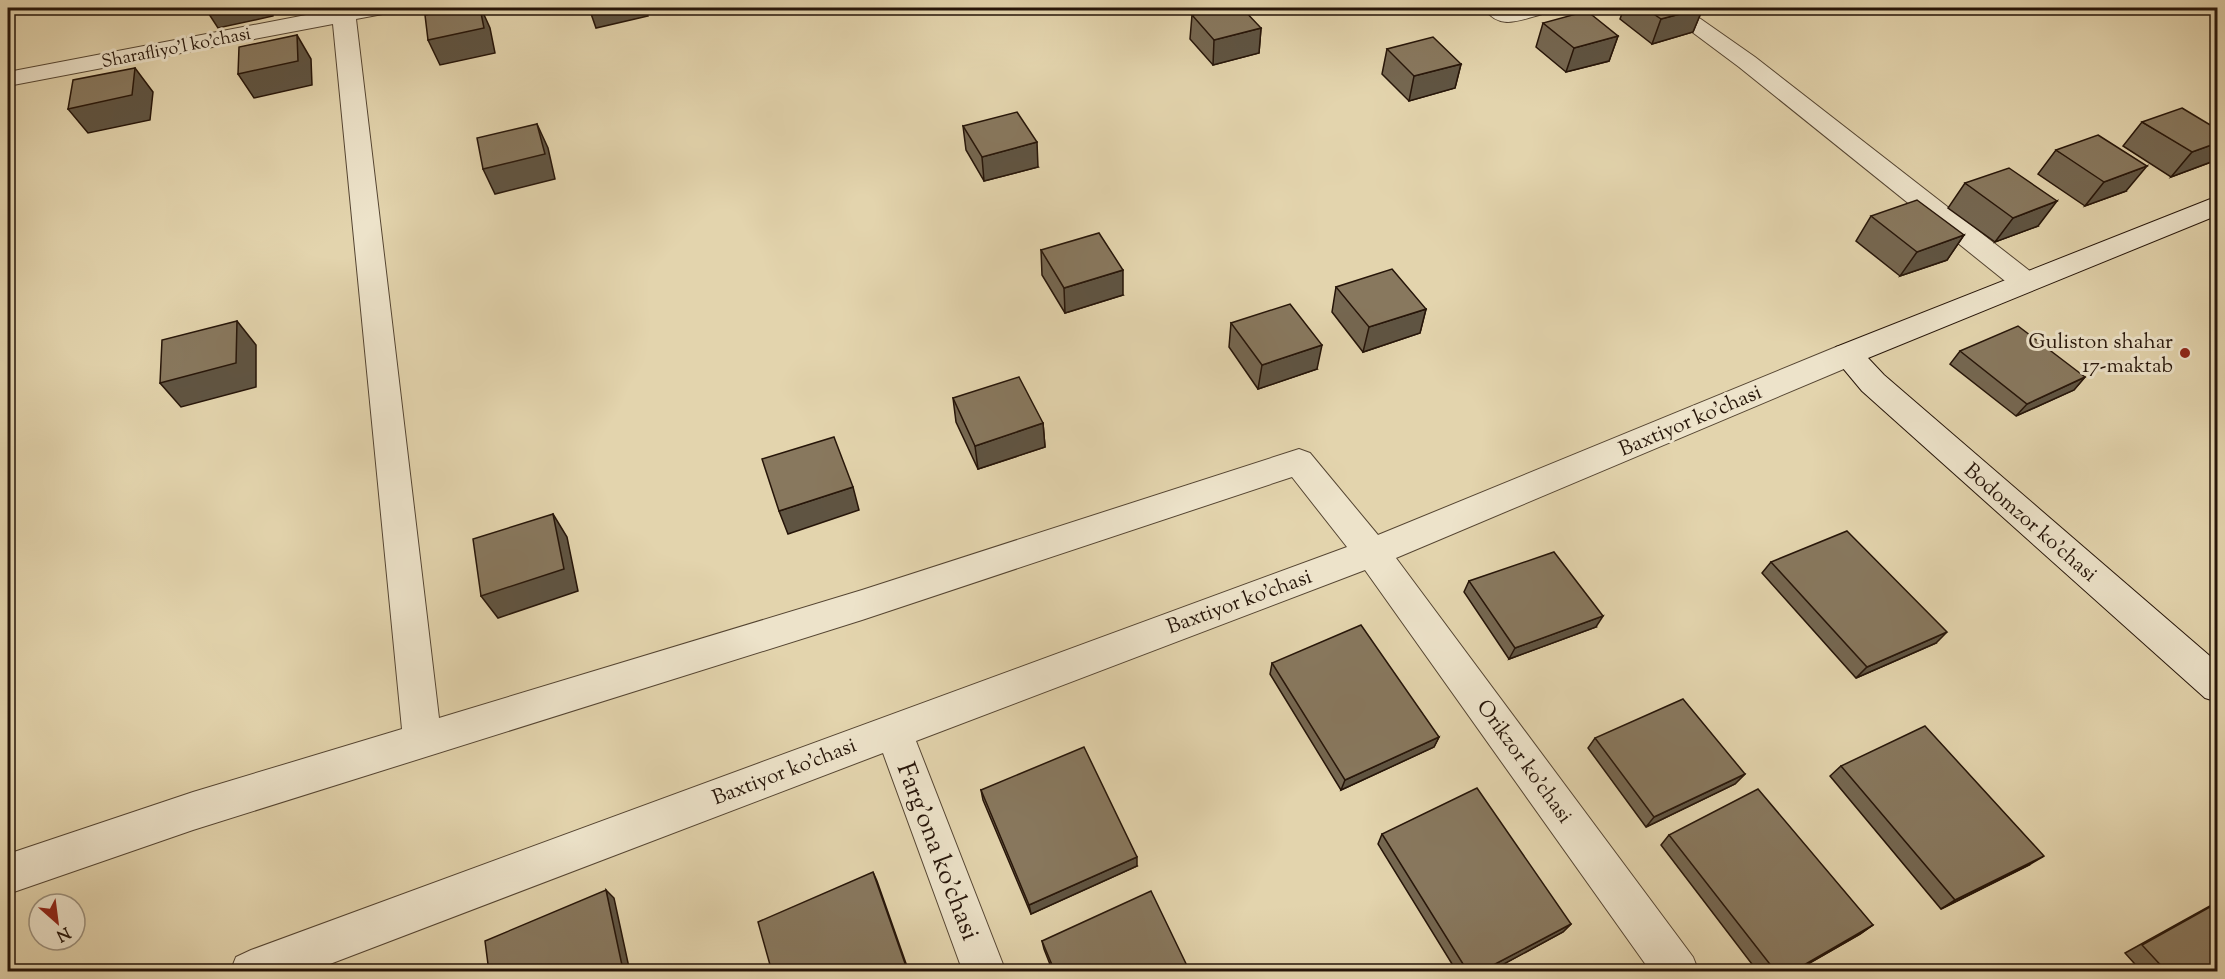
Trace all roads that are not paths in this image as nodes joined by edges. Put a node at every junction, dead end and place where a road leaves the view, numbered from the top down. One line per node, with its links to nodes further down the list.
1 (380, 8): 5 (street, Sharafliyo'l ko'chasi)
2 (1495, 8): 3 (street)
3 (1538, 8)
4 (1671, 8): 8 (street)
5 (343, 11): 6 (street, Sharafliyo'l ko'chasi); 13 (street)
6 (8, 79)
7 (2217, 205): 8 (street, Baxtiyor ko'chasi)
8 (2025, 282): 9 (street, Baxtiyor ko'chasi)
9 (1847, 355): 10 (street, Baxtiyor ko'chasi); 11 (street, Bodomzor ko'chasi)
10 (1371, 553): 12 (street, Baxtiyor ko'chasi); 13 (street, Orikzor ko'chasi); 17 (street, Orikzor ko'chasi)
11 (2217, 686)
12 (892, 730): 15 (street, Baxtiyor ko'chasi); 16 (street, Farg'ona ko'chasi)
13 (422, 740): 14 (street)
14 (8, 874)
15 (276, 967)
16 (984, 972)
17 (1678, 972)

